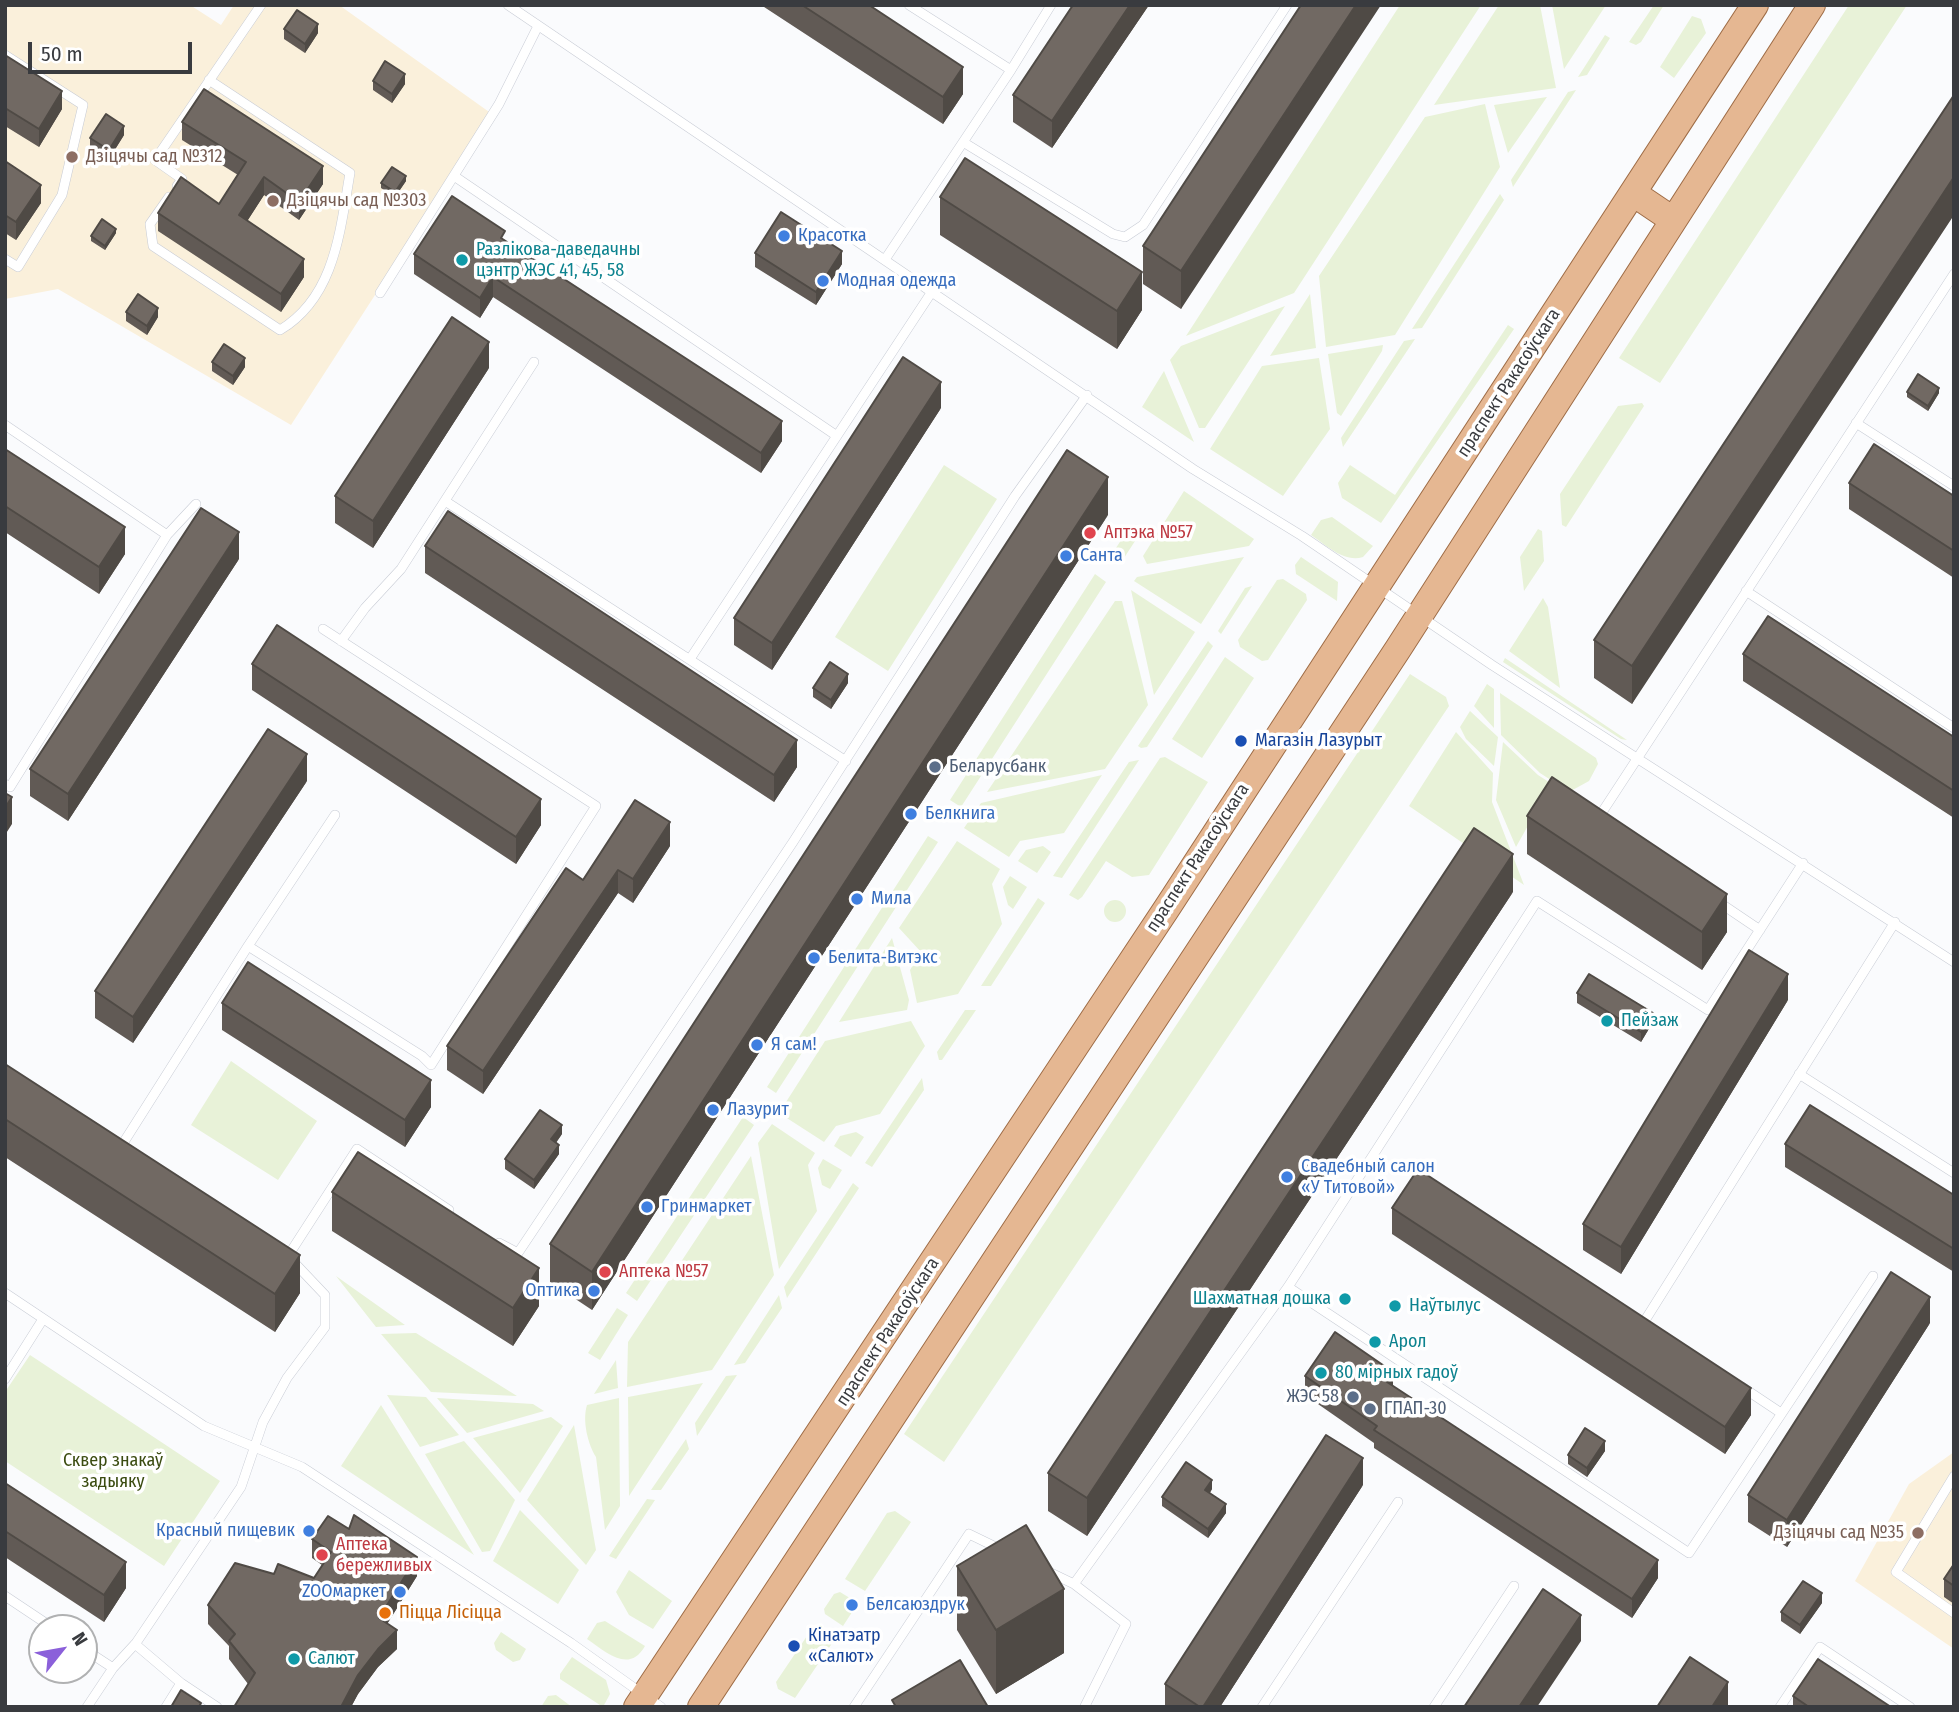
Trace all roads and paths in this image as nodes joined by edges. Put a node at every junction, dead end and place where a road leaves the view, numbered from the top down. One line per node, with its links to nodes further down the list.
1 (261, 5): 11 (lane)
2 (508, 5): 8 (lane)
3 (909, 5): 10 (lane)
4 (1051, 5): 10 (lane)
5 (1287, 5): 12 (lane)
6 (1755, 5): 14 (main road, праспект Ракасоўскага)
7 (1812, 5): 15 (main road)
8 (538, 26): 13 (lane); 16 (lane)
9 (5, 55): 17 (lane)
10 (1011, 71): 12 (lane)
11 (209, 80): 11 (lane)
12 (963, 142): 16 (lane)
13 (454, 176): 20 (lane); 25 (lane)
14 (1633, 193): 15 (main road); 30 (main road, праспект Ракасоўскага)
15 (1673, 220): 32 (main road)
16 (886, 258): 19 (lane)
17 (5, 259)
18 (1954, 274): 23 (lane)
19 (933, 290): 22 (lane); 25 (lane)
20 (380, 293)
21 (534, 362): 27 (lane)
22 (1087, 395): 30 (lane); 38 (lane)
23 (1856, 423): 26 (lane); 31 (lane)
24 (5, 425): 29 (lane)
25 (837, 436): 35 (lane)
26 (1954, 486)
27 (445, 501): 34 (lane); 35 (lane)
28 (196, 504): 29 (lane)
29 (167, 535): 39 (lane)
30 (1376, 586): 32 (lane); 81 (main road, праспект Ракасоўскага)
31 (1746, 591): 36 (lane); 37 (lane)
32 (1420, 616): 37 (lane); 86 (main road)
33 (323, 629): 34 (lane)
34 (341, 641): 46 (lane)
35 (690, 659): 38 (lane)
36 (1954, 728)
37 (1637, 759): 41 (lane); 42 (lane)
38 (846, 761): 54 (lane)
39 (5, 784)
40 (335, 815): 46 (lane)
41 (1607, 829)
42 (1803, 863): 44 (lane); 45 (lane)
43 (1705, 894): 45 (lane)
44 (1895, 922): 47 (lane); 48 (lane)
45 (1760, 930): 58 (lane)
46 (248, 946): 50 (lane)
47 (1954, 962)
48 (1799, 1074): 52 (lane); 62 (lane)
49 (112, 1138): 50 (lane)
50 (122, 1145): 51 (lane)
51 (133, 1153)
52 (1954, 1173)
53 (462, 1219): 56 (lane)
54 (485, 1234)
55 (277, 1249): 56 (lane)
56 (288, 1256): 67 (lane)
57 (1873, 1276): 66 (lane)
58 (1287, 1287): 66 (lane); 72 (lane)
59 (5, 1293): 61 (lane)
60 (1634, 1315): 62 (lane)
61 (43, 1319): 64 (lane); 67 (lane)
62 (1644, 1322): 63 (lane)
63 (1656, 1329)
64 (5, 1379)
65 (1736, 1382): 66 (lane)
66 (1782, 1413)
67 (255, 1449): 77 (lane); 81 (lane)
68 (1954, 1476): 75 (lane)
69 (1398, 1502): 88 (lane)
70 (1015, 1556): 87 (lane)
71 (1039, 1567): 72 (lane)
72 (1074, 1584): 82 (lane)
73 (1514, 1586): 89 (lane)
74 (5, 1596): 76 (lane)
75 (1954, 1613)
76 (32, 1614)
77 (135, 1644): 79 (lane); 80 (lane)
78 (98, 1658): 79 (lane)
79 (113, 1668): 83 (lane)
80 (181, 1682): 84 (lane); 85 (lane)
81 (647, 1703)
82 (1085, 1706)
83 (87, 1707)
84 (166, 1707)
85 (217, 1707)
86 (701, 1707)
87 (854, 1707)
88 (1262, 1707)
89 (1434, 1707)
90 (1780, 1707): 91 (lane)
91 (1910, 1707)

